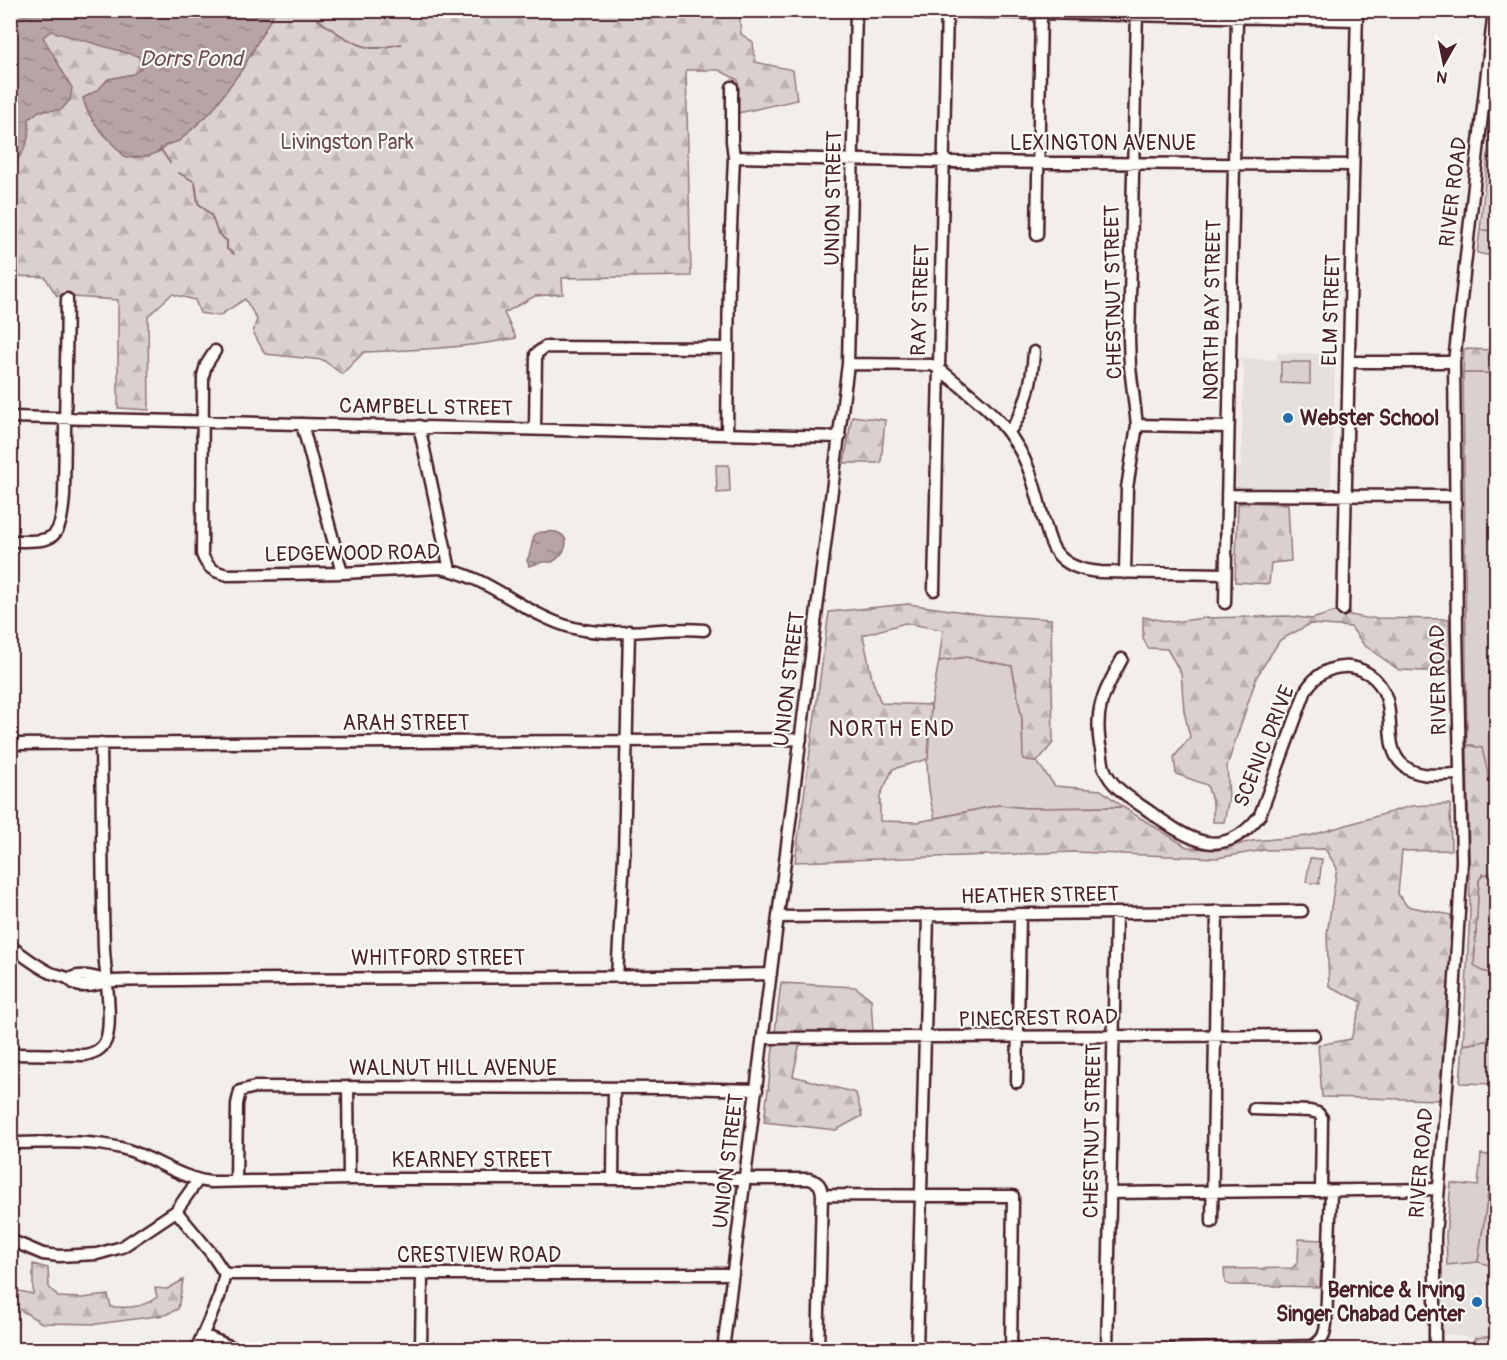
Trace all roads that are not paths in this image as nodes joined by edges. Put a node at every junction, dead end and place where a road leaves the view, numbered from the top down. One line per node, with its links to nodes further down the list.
1 (856, 10): 11 (street, UNION STREET)
2 (893, 10): 4 (street)
3 (1494, 10): 23 (street, RIVER ROAD)
4 (947, 11): 5 (street); 12 (street, RAY STREET)
5 (1041, 13): 6 (street); 13 (street)
6 (1136, 13): 8 (street); 14 (street, CHESTNUT STREET)
7 (1357, 15): 8 (street); 16 (street, ELM STREET)
8 (1237, 18): 15 (street, NORTH BAY STREET)
9 (732, 87): 10 (street)
10 (734, 157): 11 (street, LEXINGTON AVENUE); 19 (street)
11 (854, 159): 12 (street, LEXINGTON AVENUE); 24 (street, UNION STREET)
12 (944, 162): 13 (street, LEXINGTON AVENUE); 25 (street, RAY STREET)
13 (1037, 162): 14 (street, LEXINGTON AVENUE); 17 (street)
14 (1132, 162): 15 (street, LEXINGTON AVENUE); 30 (street, CHESTNUT STREET)
15 (1235, 163): 16 (street, LEXINGTON AVENUE); 32 (street, NORTH BAY STREET)
16 (1353, 165): 22 (street, ELM STREET)
17 (1037, 235)
18 (67, 299): 27 (street)
19 (727, 348): 33 (street); 35 (street)
20 (215, 351): 28 (street, LEDGEWOOD ROAD)
21 (1034, 352): 34 (street)
22 (1349, 362): 23 (street); 38 (street, ELM STREET)
23 (1454, 362): 39 (street, RIVER ROAD)
24 (848, 364): 25 (street); 36 (street, UNION STREET)
25 (938, 368): 34 (street); 45 (street, RAY STREET)
26 (10, 417): 27 (street, CAMPBELL STREET)
27 (65, 419): 28 (street, CAMPBELL STREET); 40 (street)
28 (202, 421): 29 (street, CAMPBELL STREET); 42 (street, LEDGEWOOD ROAD)
29 (302, 424): 31 (street, CAMPBELL STREET); 42 (street)
30 (1137, 425): 32 (street); 43 (street, CHESTNUT STREET)
31 (419, 426): 33 (street, CAMPBELL STREET); 41 (street)
32 (1228, 427): 37 (street, NORTH BAY STREET)
33 (535, 429): 35 (street, CAMPBELL STREET)
34 (1009, 432): 43 (street)
35 (727, 433): 36 (street, CAMPBELL STREET)
36 (840, 437): 51 (street, UNION STREET)
37 (1227, 495): 38 (street); 44 (street, NORTH BAY STREET)
38 (1346, 496): 39 (street); 47 (street, ELM STREET)
39 (1455, 496): 55 (street, RIVER ROAD)
40 (10, 541)
41 (450, 570): 42 (street, LEDGEWOOD ROAD); 49 (street, LEDGEWOOD ROAD)
42 (342, 573)
43 (1125, 573): 44 (street)
44 (1225, 574): 46 (street, NORTH BAY STREET)
45 (934, 590)
46 (1225, 603)
47 (1343, 610)
48 (704, 630): 49 (street, LEDGEWOOD ROAD)
49 (628, 631): 52 (street)
50 (1122, 659): 55 (street, SCENIC DRIVE)
51 (801, 738): 52 (street, ARAH STREET); 61 (street, UNION STREET)
52 (626, 741): 53 (street, ARAH STREET); 64 (street)
53 (101, 743): 54 (street, ARAH STREET); 65 (street)
54 (10, 744)
55 (1460, 774): 84 (street, RIVER ROAD)
56 (1217, 911): 57 (street, HEATHER STREET); 58 (street, HEATHER STREET); 68 (street)
57 (1302, 911)
58 (1116, 913): 59 (street, HEATHER STREET); 67 (street, CHESTNUT STREET)
59 (1020, 914): 60 (street, HEATHER STREET); 69 (street)
60 (928, 916): 61 (street, HEATHER STREET); 71 (street)
61 (778, 917): 63 (street, UNION STREET)
62 (10, 946): 65 (street, WHITFORD STREET)
63 (771, 974): 64 (street, WHITFORD STREET); 70 (street, UNION STREET)
64 (617, 977): 65 (street, WHITFORD STREET)
65 (106, 982): 72 (street)
66 (1314, 1035): 68 (street, PINECREST ROAD)
67 (1114, 1036): 68 (street, PINECREST ROAD); 69 (street, PINECREST ROAD); 87 (street, CHESTNUT STREET)
68 (1215, 1036): 86 (street)
69 (1018, 1037): 71 (street, PINECREST ROAD); 73 (street)
70 (763, 1038): 71 (street, PINECREST ROAD); 76 (street, UNION STREET)
71 (924, 1039): 89 (street)
72 (10, 1054)
73 (1017, 1082)
74 (348, 1087): 75 (street, WALNUT HILL AVENUE); 79 (street); 83 (street, WALNUT HILL AVENUE)
75 (614, 1088): 76 (street, WALNUT HILL AVENUE); 80 (street)
76 (757, 1089): 81 (street, UNION STREET)
77 (1254, 1109): 85 (street)
78 (10, 1143): 82 (street)
79 (349, 1179): 80 (street, KEARNEY STREET); 83 (street, KEARNEY STREET)
80 (613, 1179): 81 (street, KEARNEY STREET)
81 (746, 1179): 88 (street, KEARNEY STREET); 94 (street, UNION STREET)
82 (198, 1180): 83 (street, KEARNEY STREET); 90 (street)
83 (236, 1180)
84 (1438, 1189): 85 (street); 106 (street, RIVER ROAD)
85 (1326, 1191): 86 (street); 105 (street)
86 (1213, 1192): 87 (street); 91 (street)
87 (1110, 1193): 104 (street, CHESTNUT STREET)
88 (822, 1195): 89 (street); 101 (street)
89 (921, 1195): 102 (street); 103 (street)
90 (176, 1211): 92 (street); 93 (street)
91 (1212, 1222)
92 (10, 1240)
93 (225, 1274): 95 (street, CRESTVIEW ROAD); 96 (street)
94 (733, 1274): 95 (street, CRESTVIEW ROAD); 100 (street, UNION STREET)
95 (422, 1275): 99 (street)
96 (203, 1335): 97 (street); 98 (street)
97 (196, 1350)
98 (239, 1350)
99 (421, 1350)
100 (723, 1350)
101 (818, 1350)
102 (917, 1350)
103 (1011, 1350)
104 (1107, 1350)
105 (1160, 1350)
106 (1435, 1350)

